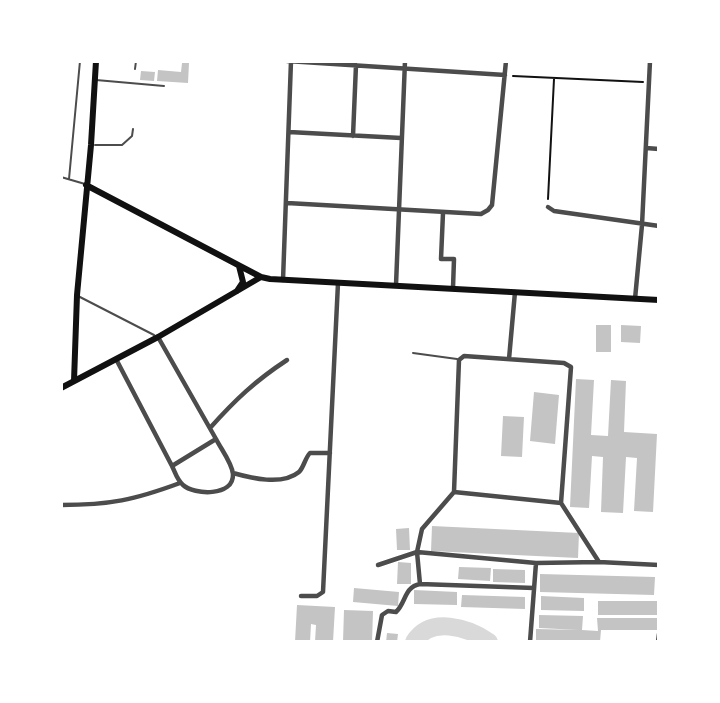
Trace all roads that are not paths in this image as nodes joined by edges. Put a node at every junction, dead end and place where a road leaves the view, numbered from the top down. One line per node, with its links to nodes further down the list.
1 (80, 61): 21 (lane)
2 (96, 61): 11 (main road)
3 (136, 61): 9 (lane)
4 (289, 61): 8 (street); 14 (street)
5 (506, 61): 10 (street)
6 (650, 61): 18 (street)
7 (405, 64): 8 (street); 10 (street); 16 (street)
8 (356, 65): 15 (street)
9 (135, 69)
10 (505, 75): 26 (street)
11 (95, 80): 12 (lane); 17 (main road)
12 (164, 86)
13 (133, 129): 17 (lane)
14 (289, 132): 15 (street); 23 (street)
15 (353, 136): 16 (street)
16 (401, 138): 25 (street)
17 (91, 145): 22 (main road)
18 (646, 148): 19 (street); 27 (street)
19 (659, 149)
20 (61, 177): 21 (lane)
21 (69, 179): 22 (lane)
22 (86, 185): 29 (main road); 37 (main road)
23 (287, 203): 25 (street); 31 (street)
24 (548, 207): 27 (street)
25 (400, 209): 26 (street); 33 (street)
26 (443, 212): 34 (street)
27 (642, 225): 28 (street); 38 (street)
28 (659, 226)
29 (238, 264): 30 (main road); 36 (main road)
30 (261, 277): 31 (main road); 36 (main road)
31 (283, 280): 32 (main road)
32 (338, 282): 33 (main road); 50 (street)
33 (396, 285): 34 (main road)
34 (453, 288): 35 (main road)
35 (515, 292): 38 (main road); 43 (street)
36 (235, 294): 40 (main road)
37 (76, 295): 40 (lane); 46 (main road)
38 (635, 299): 39 (main road)
39 (659, 300)
40 (158, 337): 42 (main road); 48 (street)
41 (413, 353): 45 (lane)
42 (116, 359): 46 (main road); 51 (street)
43 (509, 359): 45 (street); 55 (street)
44 (287, 360): 48 (street)
45 (459, 360): 54 (street)
46 (74, 381): 47 (main road)
47 (61, 388)
48 (210, 428): 49 (street)
49 (216, 439): 51 (street); 52 (street)
50 (330, 453): 52 (street); 64 (street)
51 (172, 466): 53 (street)
52 (233, 473): 53 (street)
53 (180, 483): 56 (street)
54 (454, 492): 55 (street); 57 (street)
55 (561, 503): 58 (street)
56 (61, 505)
57 (417, 552): 59 (street); 60 (street); 62 (street)
58 (599, 562): 59 (street); 61 (street)
59 (536, 563): 63 (street)
60 (378, 565)
61 (659, 565)
62 (420, 584): 63 (street); 66 (street)
63 (534, 588): 67 (street)
64 (301, 596)
65 (659, 634): 68 (street)
66 (377, 642)
67 (530, 642)
68 (658, 642)

